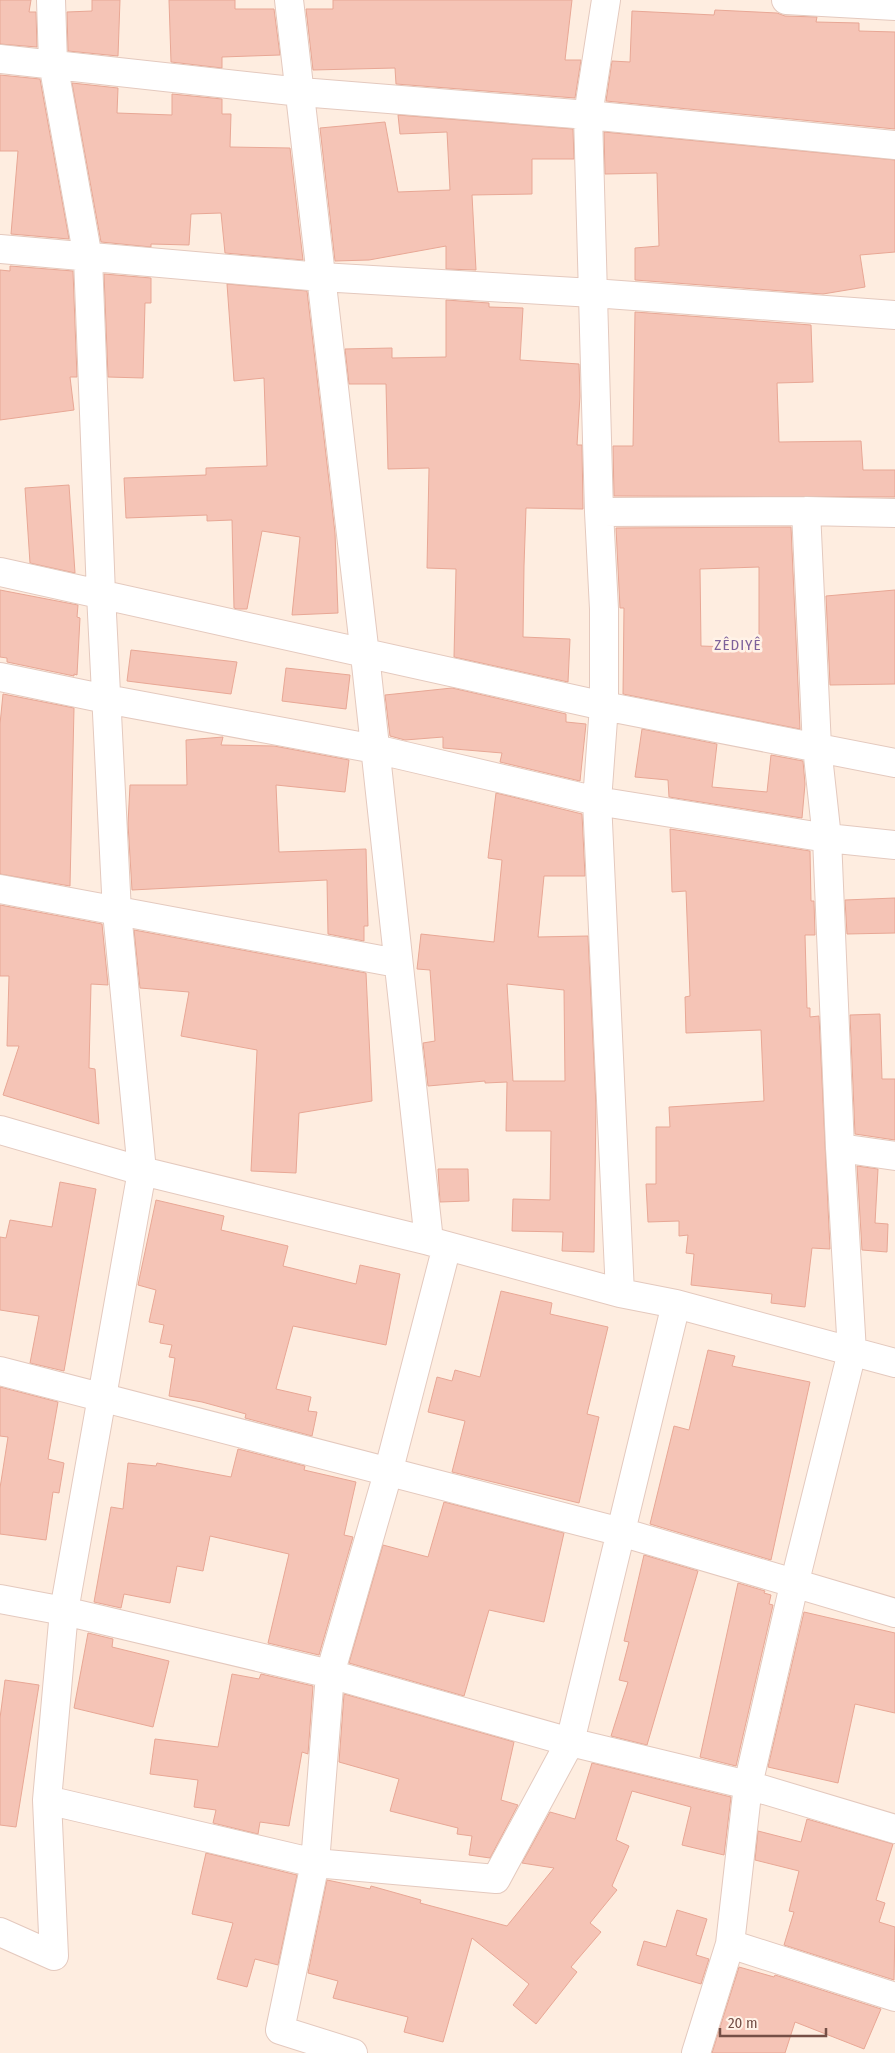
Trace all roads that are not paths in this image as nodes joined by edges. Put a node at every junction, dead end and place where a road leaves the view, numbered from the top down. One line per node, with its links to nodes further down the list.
1 (51, 0): 7 (street)
2 (289, 0): 8 (street)
3 (606, 0): 9 (street)
4 (786, 0): 5 (street)
5 (895, 6)
6 (0, 59): 7 (street)
7 (53, 63): 8 (street); 12 (street)
8 (301, 92): 9 (street); 13 (street)
9 (588, 115): 10 (street); 14 (street)
10 (895, 145)
11 (0, 249): 12 (street)
12 (88, 258): 13 (street); 20 (street)
13 (322, 277): 14 (street); 21 (street)
14 (593, 293): 15 (street); 17 (street)
15 (895, 316)
16 (806, 510): 17 (street); 18 (street); 25 (street)
17 (599, 512): 24 (street)
18 (895, 513)
19 (0, 572): 20 (street)
20 (101, 594): 21 (street); 23 (street)
21 (365, 654): 24 (street); 26 (street)
22 (0, 677): 23 (street)
23 (106, 699): 26 (street); 32 (street)
24 (604, 706): 25 (street); 28 (street)
25 (817, 747): 27 (street); 29 (street)
26 (375, 749): 28 (street); 33 (street)
27 (895, 762)
28 (598, 801): 29 (street); 39 (street)
29 (826, 838): 30 (street); 35 (street)
30 (895, 846)
31 (0, 889): 32 (street)
32 (117, 912): 33 (street); 37 (street)
33 (398, 963): 38 (street)
34 (0, 1130): 37 (street)
35 (840, 1148): 36 (street); 41 (street)
36 (895, 1156)
37 (142, 1171): 38 (street); 44 (street)
38 (438, 1243): 39 (street); 45 (street)
39 (620, 1294): 40 (street)
40 (676, 1304): 41 (street); 46 (street)
41 (852, 1352): 42 (street); 47 (street)
42 (895, 1363)
43 (0, 1371): 44 (street)
44 (101, 1399): 45 (street); 49 (street)
45 (388, 1473): 46 (street); 51 (street)
46 (621, 1532): 47 (street); 52 (street)
47 (794, 1585): 50 (street); 53 (street)
48 (0, 1599): 49 (street)
49 (64, 1611): 51 (street); 54 (street)
50 (895, 1613)
51 (330, 1674): 52 (street); 56 (street)
52 (570, 1742): 53 (street); 56 (street)
53 (748, 1785): 55 (street); 58 (street)
54 (47, 1800): 56 (street); 57 (street)
55 (895, 1829)
56 (315, 1863): 60 (street)
57 (0, 1932)
58 (730, 1944): 59 (street); 61 (street)
59 (895, 1997)
60 (353, 2053)
61 (696, 2053)

